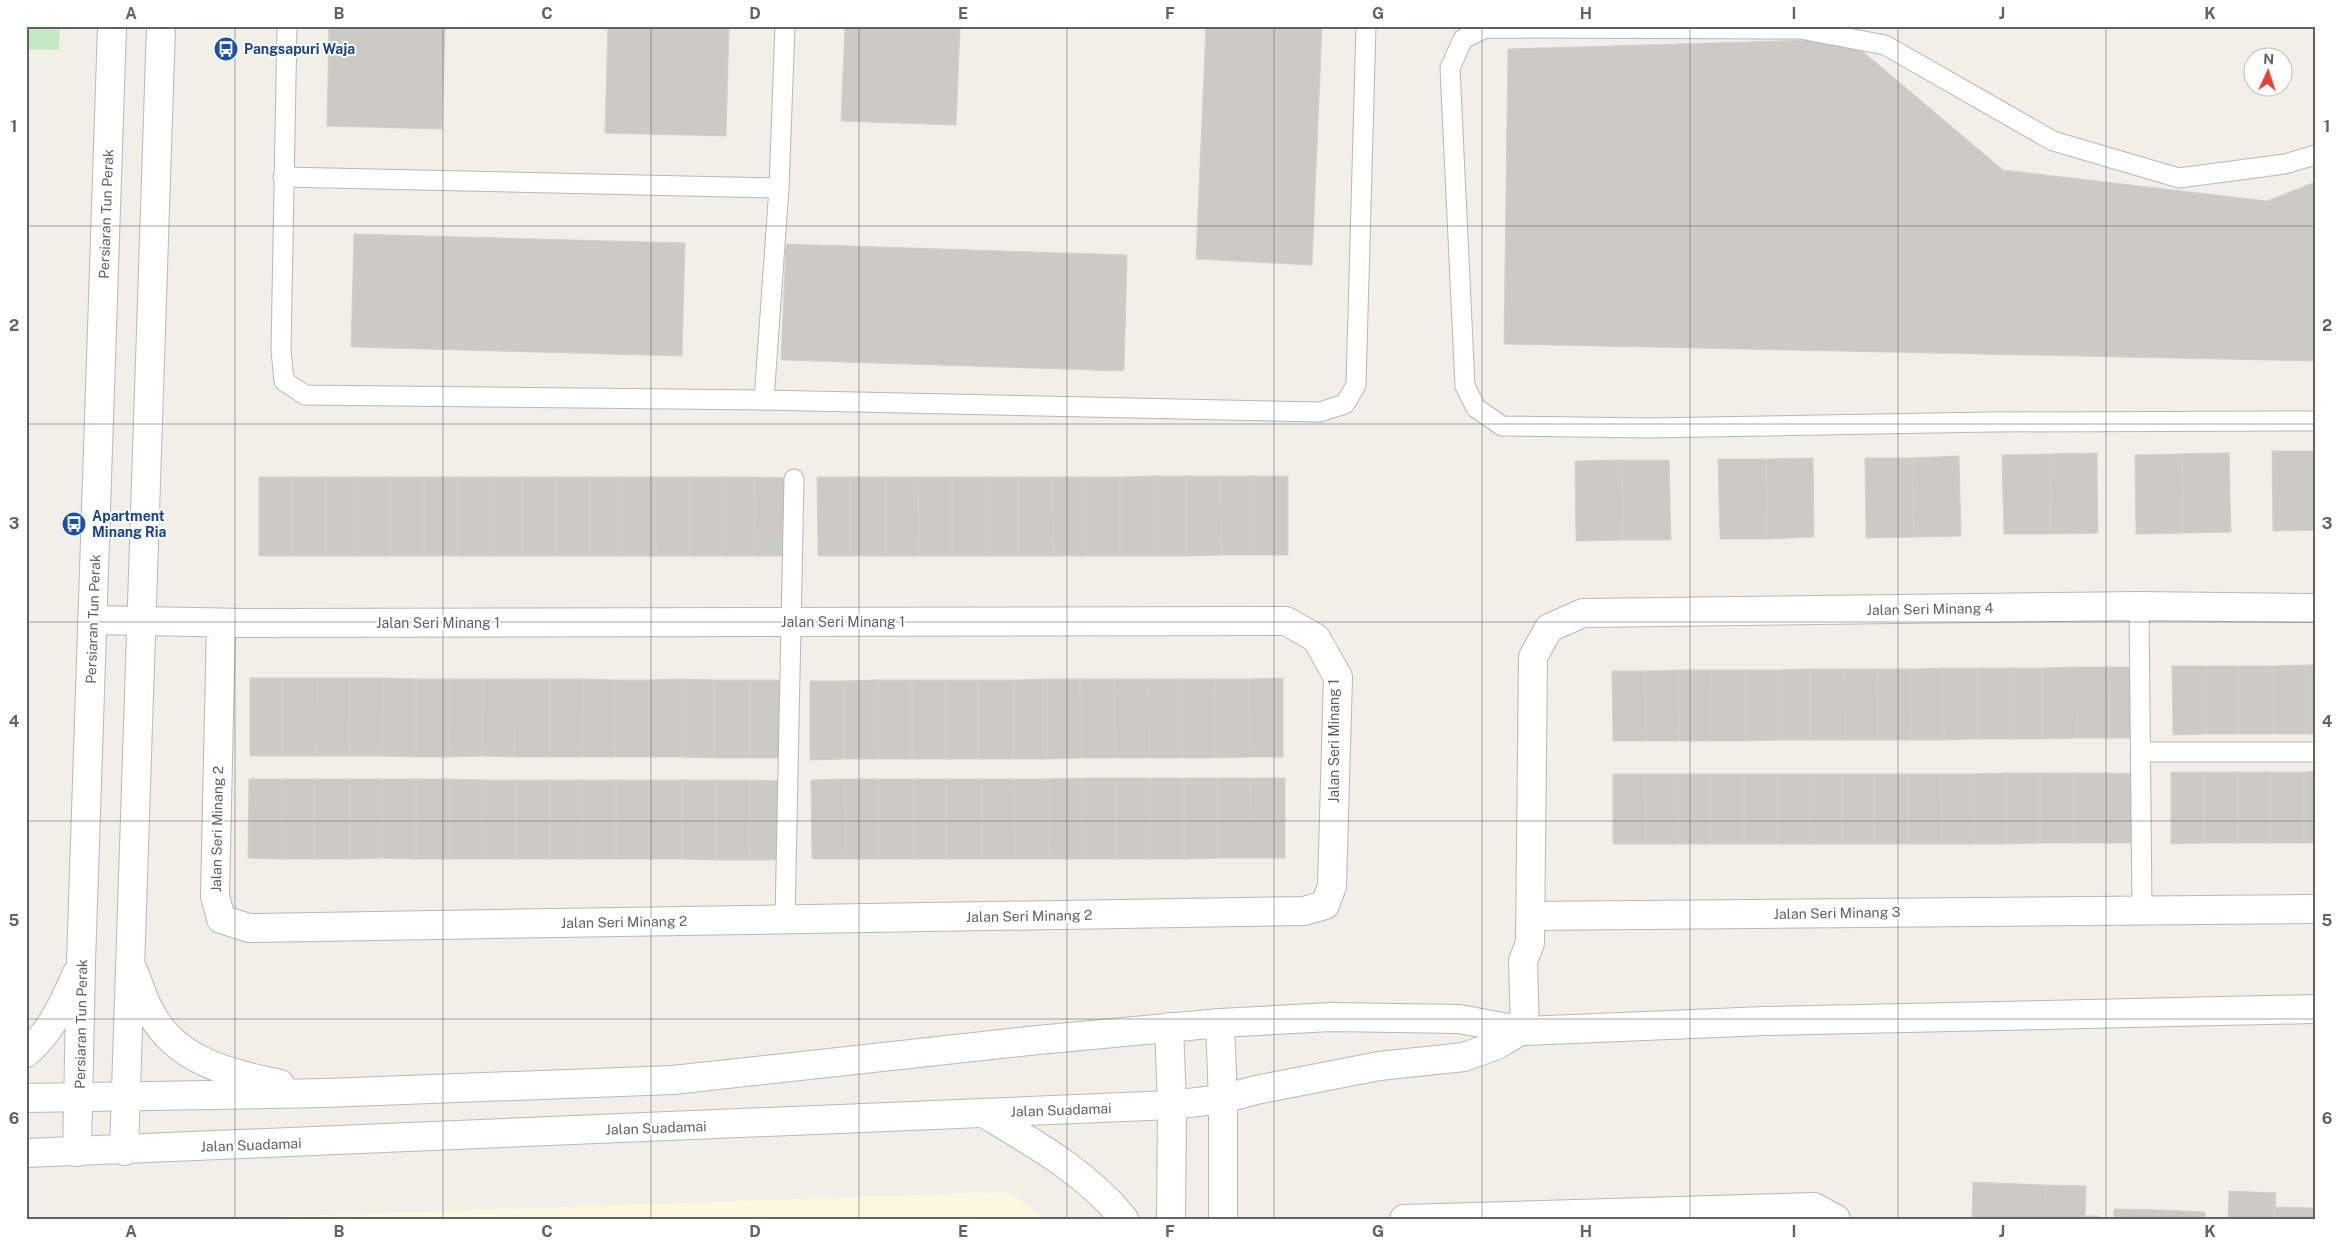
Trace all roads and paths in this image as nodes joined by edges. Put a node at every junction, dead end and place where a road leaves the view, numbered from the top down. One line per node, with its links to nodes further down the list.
1 (112, 26): 14 (street, Persiaran Tun Perak)
2 (161, 26): 15 (street)
3 (287, 26): 7 (lane)
4 (784, 26): 8 (lane)
5 (1366, 26): 9 (lane)
6 (2315, 155): 10 (lane)
7 (283, 177): 8 (lane); 9 (lane)
8 (779, 188): 9 (lane)
9 (764, 400)
10 (2315, 421)
11 (794, 479): 16 (lane)
12 (2140, 606): 13 (street, Jalan Seri Minang 4); 18 (lane); 23 (street, Jalan Seri Minang 4)
13 (2315, 608)
14 (93, 620): 15 (street, Jalan Seri Minang 1); 27 (street, Persiaran Tun Perak)
15 (141, 622): 17 (street, Jalan Seri Minang 1); 26 (street)
16 (791, 622): 17 (street, Jalan Seri Minang 1); 20 (street, Jalan Seri Minang 1); 24 (lane)
17 (221, 623): 24 (street, Jalan Seri Minang 2)
18 (2141, 752): 19 (lane); 22 (lane)
19 (2315, 752)
20 (1324, 905): 24 (street, Jalan Seri Minang 2)
21 (2315, 909): 22 (street, Jalan Seri Minang 3)
22 (2142, 910): 23 (street, Jalan Seri Minang 3)
23 (1531, 916): 25 (street)
24 (785, 920)
25 (1530, 943): 31 (street); 31 (street)
26 (129, 960): 33 (street); 34 (street)
27 (81, 962): 32 (street); 35 (street, Persiaran Tun Perak)
28 (2315, 1009): 31 (street)
29 (1220, 1023): 30 (street); 31 (street); 37 (street)
30 (1169, 1027): 33 (street); 38 (street)
31 (1530, 1030): 37 (street, Jalan Suadamai)
32 (26, 1053)
33 (326, 1093): 34 (street)
34 (125, 1096): 35 (street); 40 (street)
35 (80, 1097): 36 (street); 41 (street, Persiaran Tun Perak)
36 (26, 1098)
37 (1223, 1099): 38 (street, Jalan Suadamai); 45 (street)
38 (1172, 1105): 39 (street, Jalan Suadamai); 44 (street)
39 (985, 1114): 40 (street, Jalan Suadamai); 43 (street)
40 (124, 1150): 41 (street, Jalan Suadamai)
41 (77, 1152): 42 (street, Jalan Suadamai)
42 (26, 1153)
43 (1124, 1219)
44 (1171, 1219)
45 (1223, 1219)
46 (1404, 1219): 47 (street)
47 (1836, 1219)

